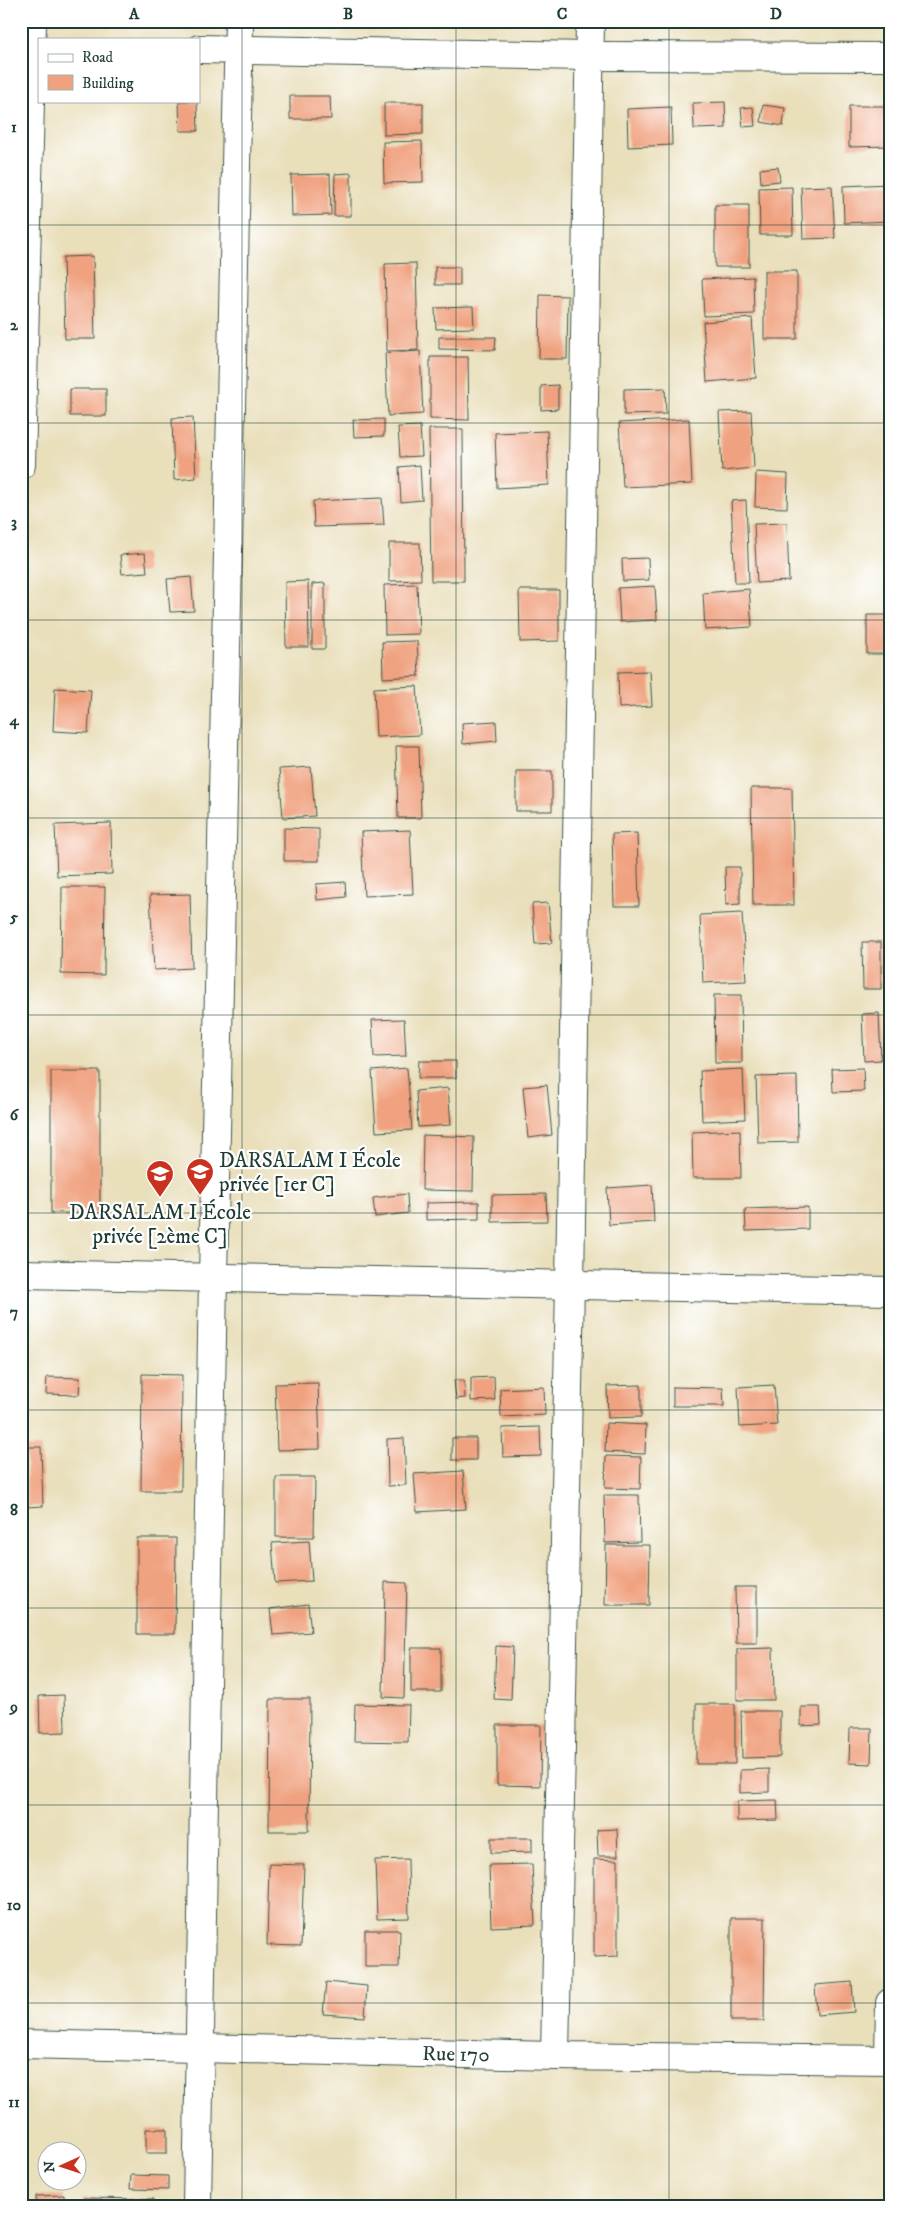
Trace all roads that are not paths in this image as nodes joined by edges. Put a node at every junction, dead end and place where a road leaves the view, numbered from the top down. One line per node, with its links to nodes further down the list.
1 (239, 21): 5 (street)
2 (590, 21): 6 (street)
3 (31, 41): 8 (street)
4 (200, 49): 5 (street)
5 (238, 50): 6 (street); 10 (street)
6 (589, 56): 7 (street); 11 (street)
7 (890, 57)
8 (21, 465)
9 (21, 1274): 10 (street)
10 (213, 1278): 11 (street); 15 (street)
11 (570, 1284): 12 (street); 16 (street)
12 (890, 1291)
13 (890, 2003): 17 (street)
14 (21, 2044): 15 (street, Rue 170)
15 (200, 2047): 16 (street, Rue 170); 18 (street)
16 (555, 2056): 17 (street, Rue 170)
17 (889, 2060)
18 (197, 2207)

